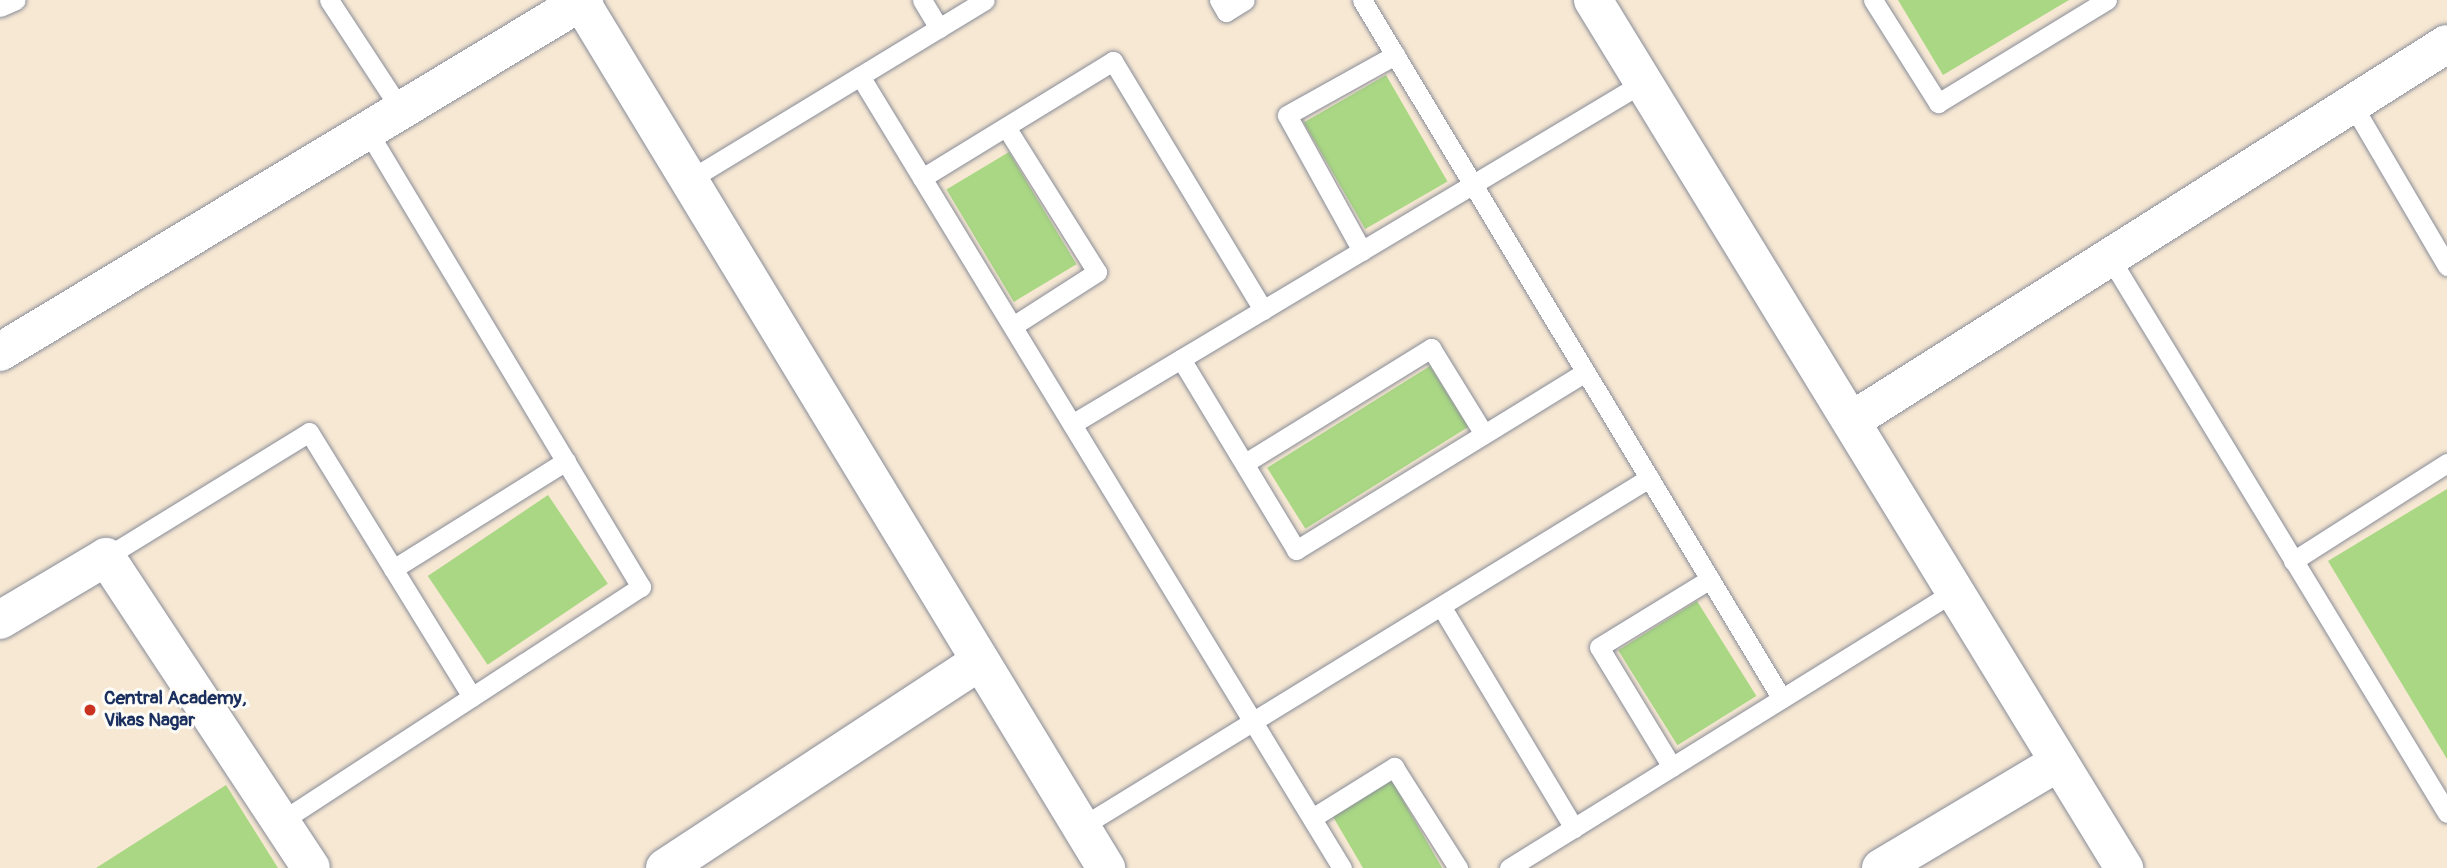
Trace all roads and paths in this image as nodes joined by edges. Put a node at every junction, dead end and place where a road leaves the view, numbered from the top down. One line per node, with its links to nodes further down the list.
1 (16, 0): 12 (lane)
2 (329, 0): 19 (lane)
3 (922, 0): 13 (lane)
4 (985, 0): 13 (lane)
5 (1219, 0): 6 (lane)
6 (1245, 0)
7 (1362, 0): 15 (lane)
8 (1873, 0): 9 (lane)
9 (2107, 0)
10 (582, 1): 19 (street); 23 (street)
11 (1604, 4): 17 (street)
12 (0, 7)
13 (939, 28): 16 (lane)
14 (2447, 44): 18 (street)
15 (1395, 55): 24 (lane); 25 (lane)
16 (860, 76): 22 (lane); 23 (lane)
17 (1644, 82): 24 (lane); 33 (street)
18 (2352, 104): 26 (street); 27 (lane)
19 (401, 110): 21 (street)
20 (1006, 127): 22 (lane); 28 (lane); 29 (lane)
21 (367, 130): 30 (street); 36 (lane)
22 (922, 178): 29 (lane)
23 (689, 180): 47 (street)
24 (1473, 185): 25 (lane); 32 (lane)
25 (1362, 251): 28 (lane)
26 (2110, 258): 33 (street); 41 (lane)
27 (2447, 266)
28 (1264, 310): 31 (lane)
29 (1013, 326): 34 (lane)
30 (0, 352)
31 (1181, 359): 34 (lane); 37 (lane)
32 (1586, 372): 35 (lane); 39 (lane)
33 (1851, 421): 44 (street)
34 (1072, 424): 50 (lane)
35 (1484, 434): 37 (lane); 37 (lane)
36 (566, 461): 42 (lane); 48 (lane)
37 (1245, 463)
38 (2447, 463): 41 (lane)
39 (1649, 478): 43 (lane); 45 (lane)
40 (106, 557): 42 (lane); 46 (street); 55 (street)
41 (2293, 561): 53 (lane)
42 (393, 569): 48 (lane)
43 (1710, 579): 49 (lane); 52 (lane)
44 (1955, 591): 49 (lane); 51 (street)
45 (1441, 606): 50 (lane); 57 (lane)
46 (0, 620)
47 (980, 661): 56 (street); 59 (street)
48 (472, 697): 55 (lane)
49 (1782, 699): 52 (lane)
50 (1253, 721): 54 (lane); 56 (lane)
51 (2059, 762): 64 (street); 65 (street)
52 (1672, 767): 57 (lane)
53 (2447, 813)
54 (1312, 818): 61 (lane); 62 (lane)
55 (280, 821): 58 (street)
56 (1081, 827): 60 (street)
57 (1574, 828): 63 (lane)
58 (311, 868)
59 (666, 868)
60 (1106, 868)
61 (1342, 868)
62 (1458, 868)
63 (1509, 868)
64 (1881, 868)
65 (2124, 868)

